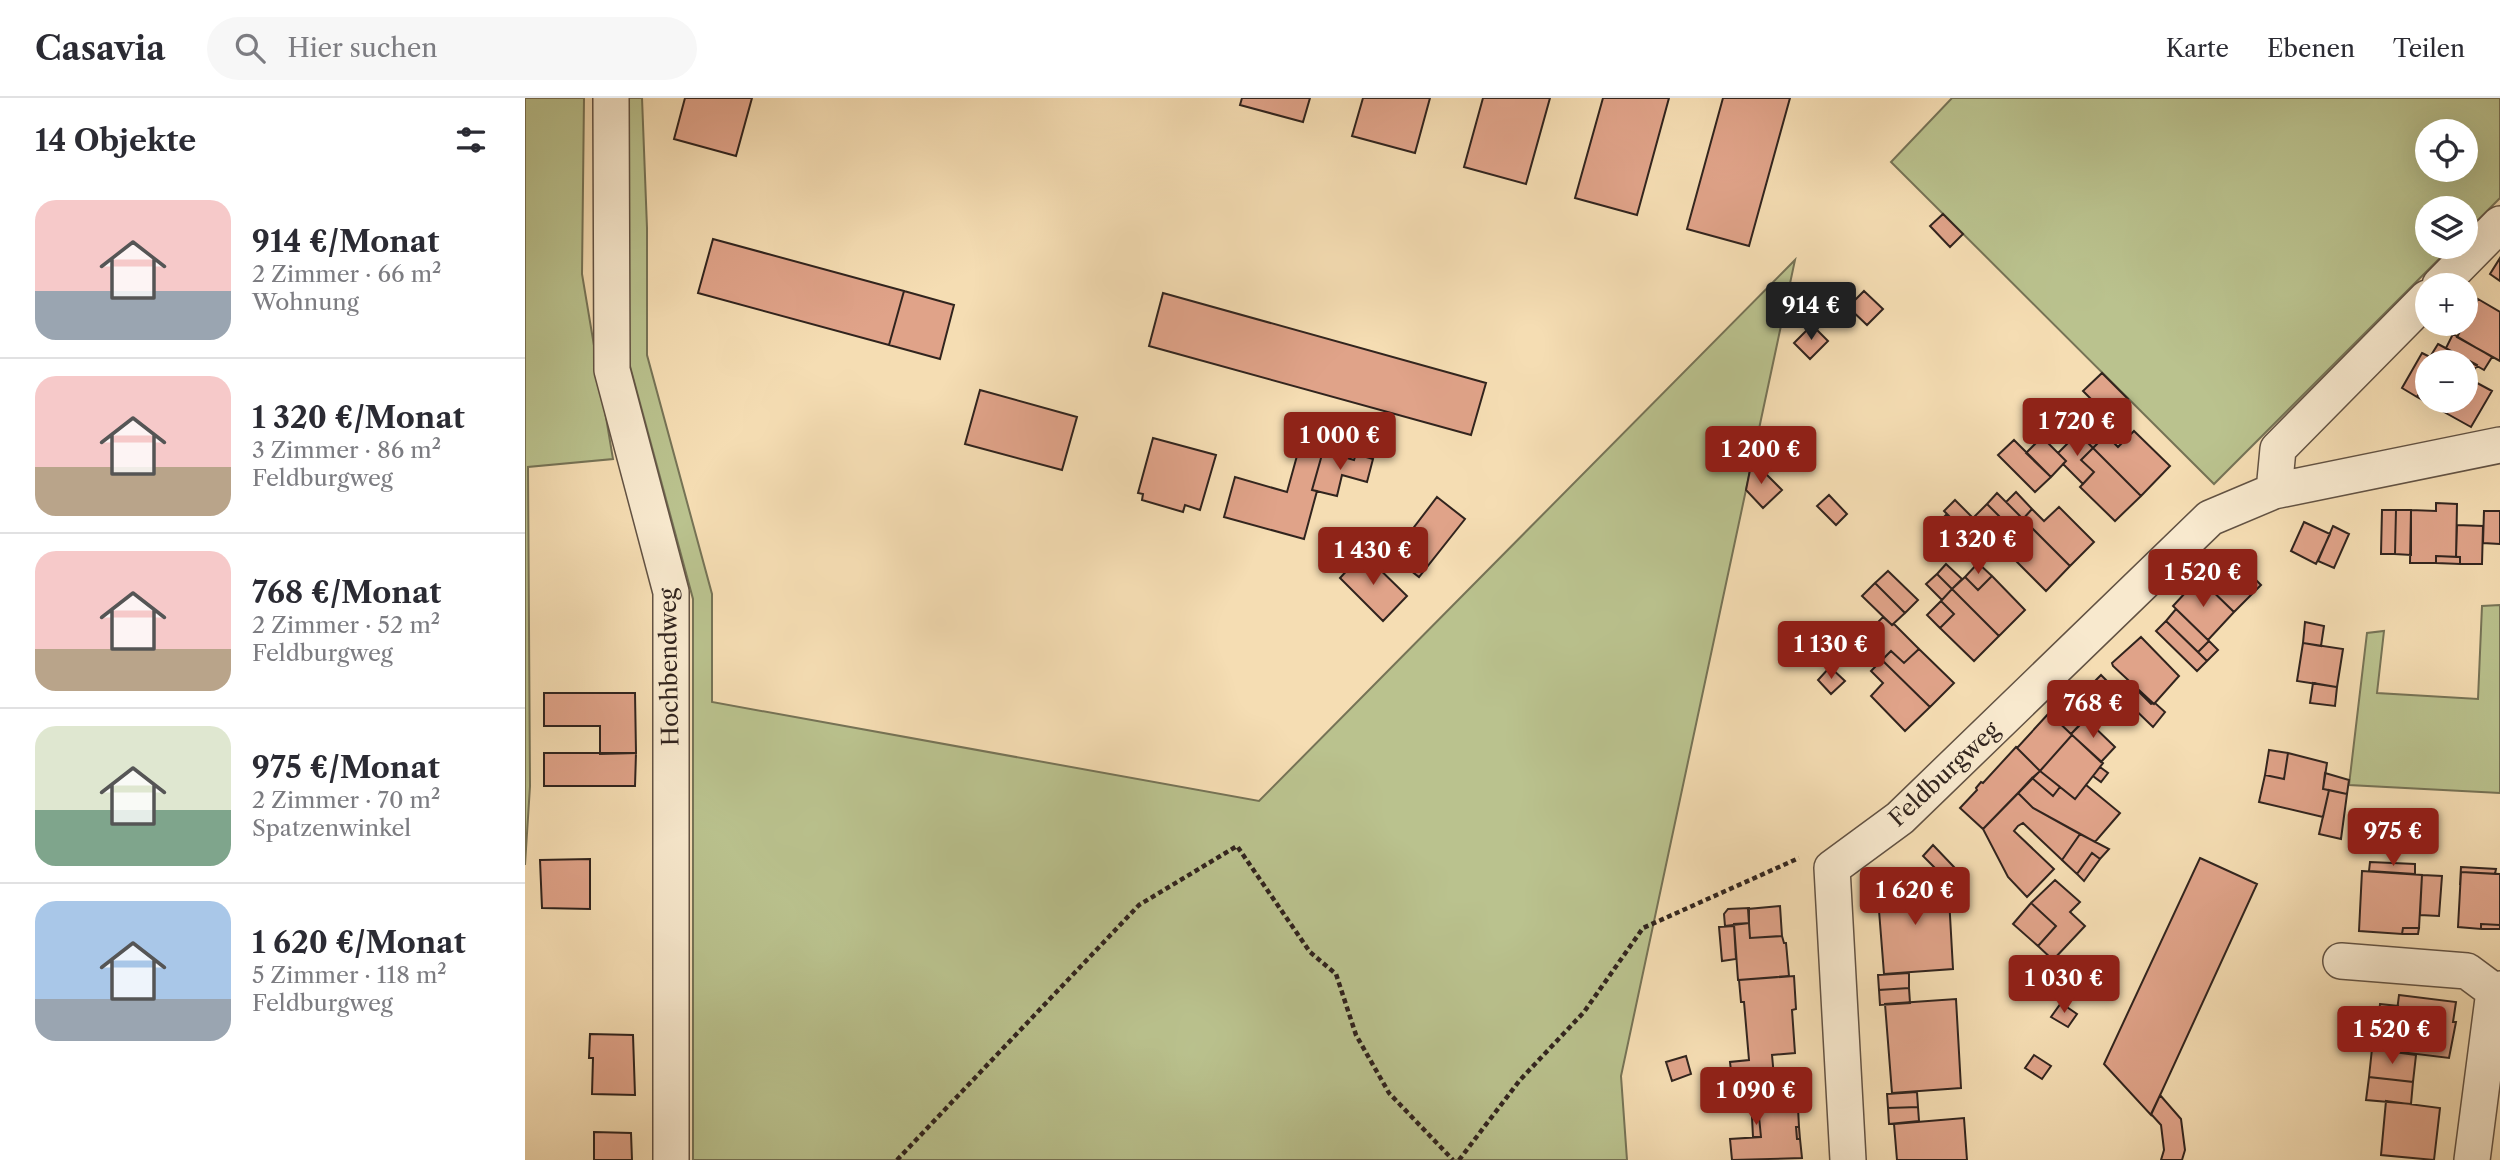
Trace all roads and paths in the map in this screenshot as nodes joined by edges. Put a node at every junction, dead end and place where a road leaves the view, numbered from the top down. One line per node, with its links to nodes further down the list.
1 (611, 98): 10 (street, Hochbendweg)
2 (2500, 224): 3 (street)
3 (2452, 273)
4 (2415, 310): 6 (street)
5 (2500, 445): 6 (street, Feldburgweg)
6 (2274, 491): 7 (street, Feldburgweg)
7 (1832, 868): 13 (path); 14 (street)
8 (2341, 961): 9 (street)
9 (2497, 990): 15 (street)
10 (671, 1160)
11 (897, 1160): 12 (path)
12 (1453, 1160)
13 (1459, 1160)
14 (1848, 1160)
15 (2472, 1160)

